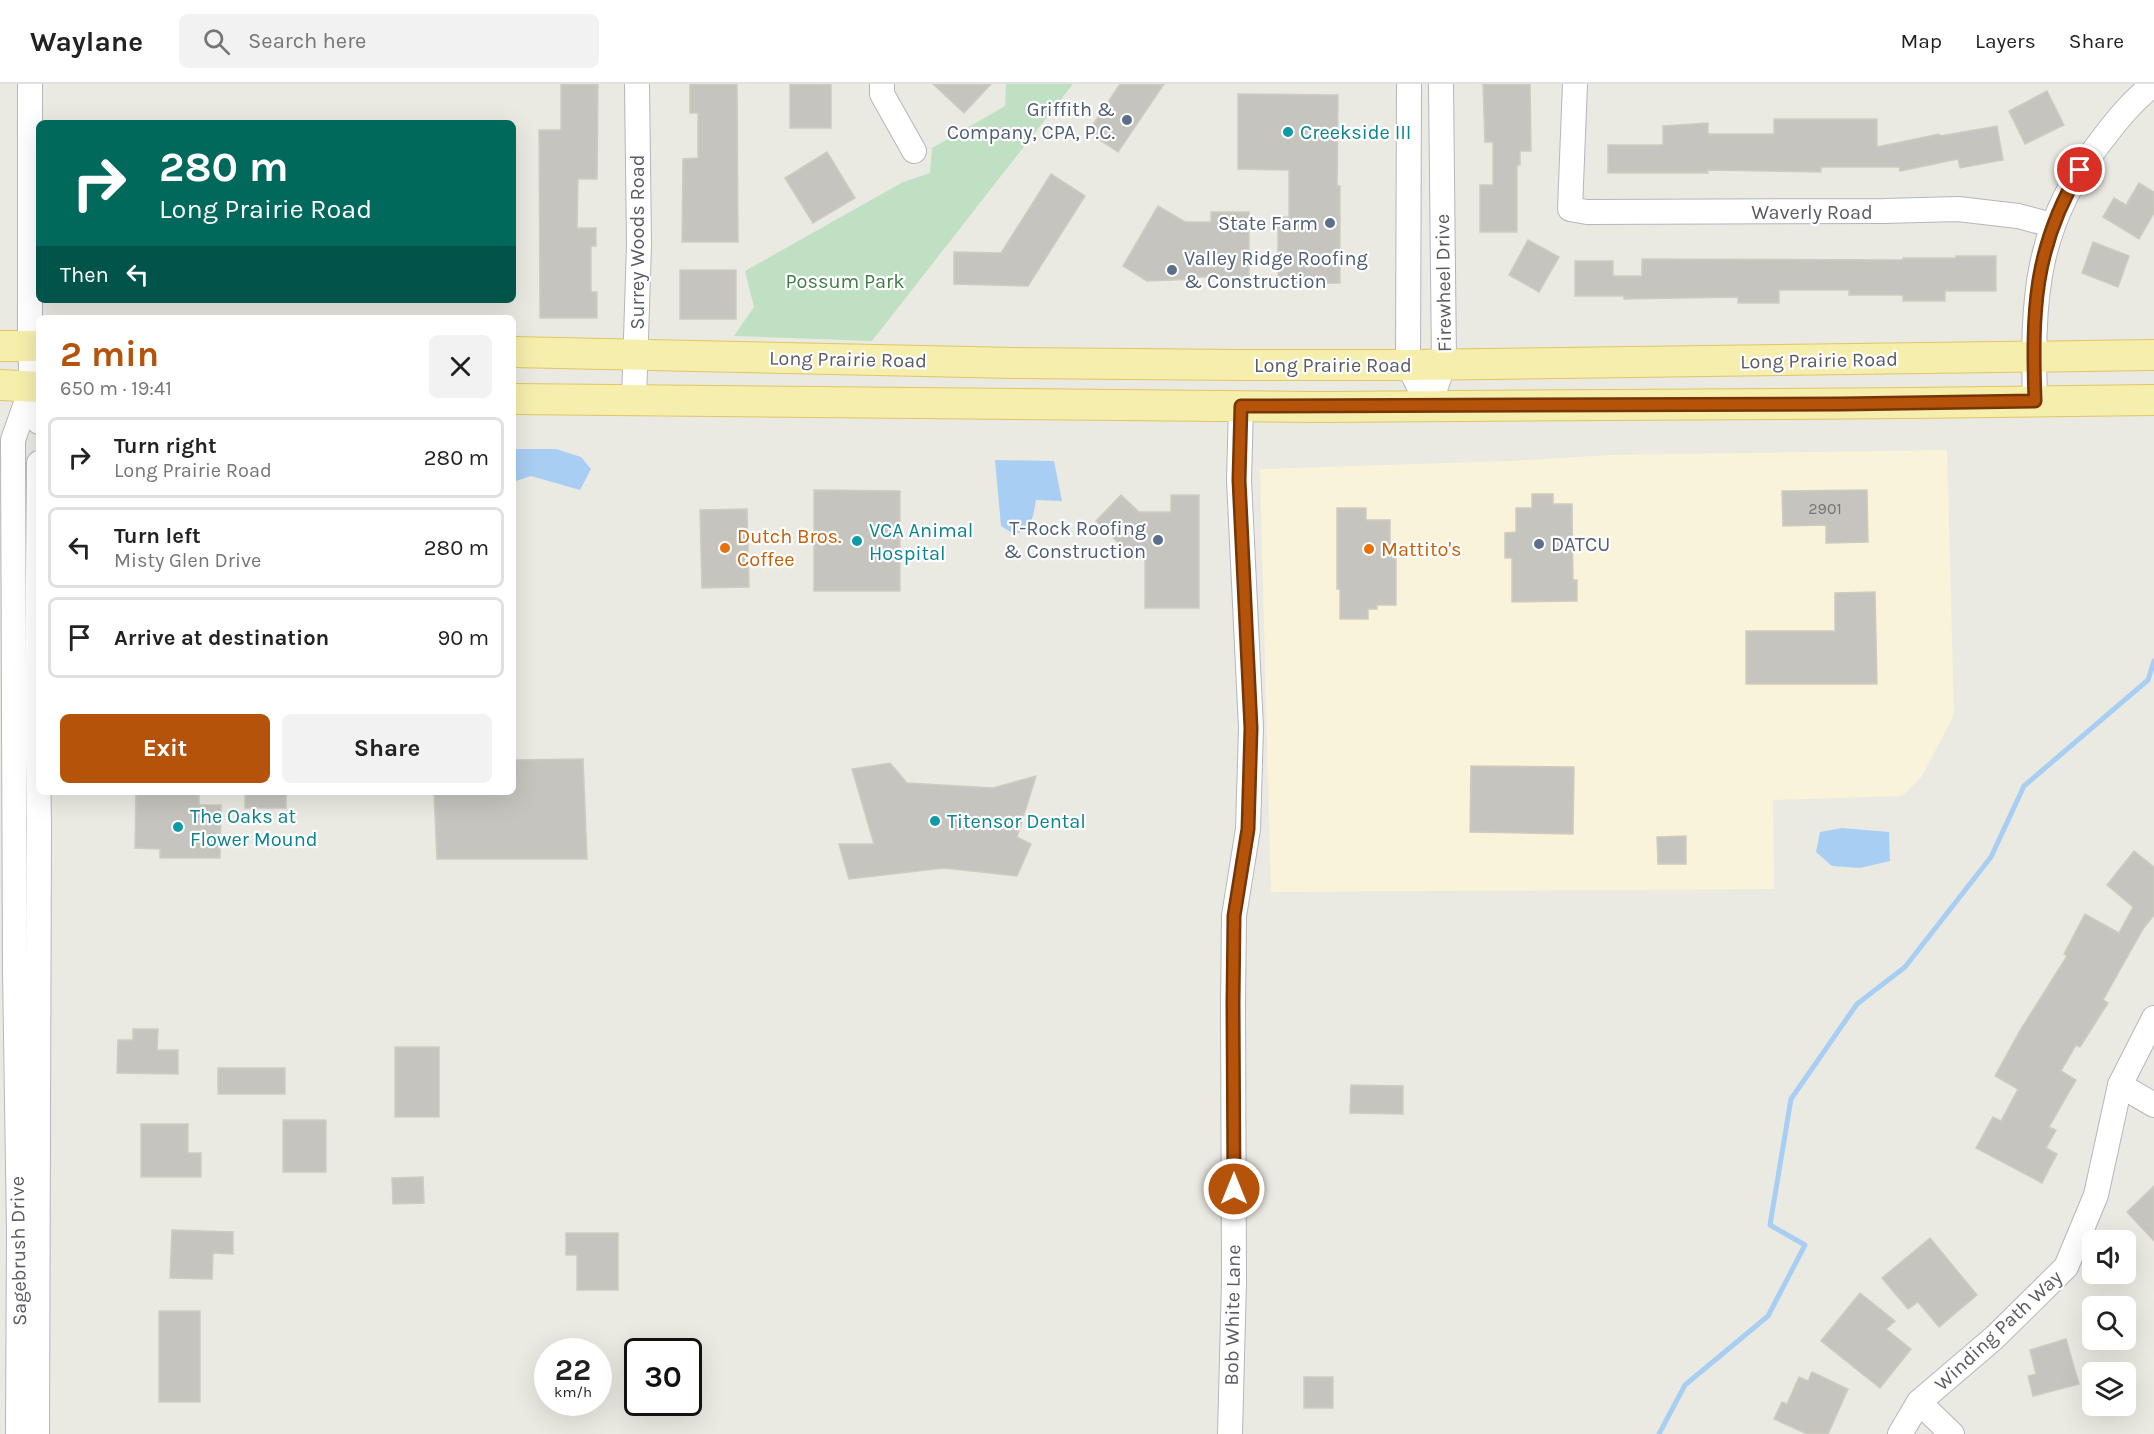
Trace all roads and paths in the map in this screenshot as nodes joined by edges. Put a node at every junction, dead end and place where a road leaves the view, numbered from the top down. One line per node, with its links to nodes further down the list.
1 (30, 84): 11 (street, Sagebrush Drive)
2 (637, 84): 13 (street, Surrey Woods Road)
3 (882, 84): 8 (street)
4 (1409, 84): 17 (street, Firewheel Drive)
5 (1441, 84): 16 (street, Firewheel Drive)
6 (1575, 84): 9 (street, Waverly Road)
7 (2154, 84): 9 (street)
8 (914, 152)
9 (2052, 225): 15 (street)
10 (0, 345): 11 (main road)
11 (34, 346): 19 (street, Sagebrush Drive)
12 (516, 352): 13 (main road, Long Prairie Road)
13 (635, 354): 17 (main road, Long Prairie Road); 21 (street, Surrey Woods Road)
14 (2154, 355): 15 (main road, Long Prairie Road)
15 (2034, 358): 16 (main road, Long Prairie Road); 23 (street)
16 (1444, 364): 17 (main road, Long Prairie Road); 25 (street, Firewheel Drive)
17 (1408, 365): 25 (street, Firewheel Drive)
18 (0, 386): 19 (main road)
19 (35, 386): 26 (street, Sagebrush Drive)
20 (516, 399): 21 (main road, Long Prairie Road)
21 (634, 400): 24 (main road, Long Prairie Road)
22 (2154, 400): 23 (main road, Long Prairie Road)
23 (2035, 401): 25 (main road, Long Prairie Road)
24 (1241, 406): 25 (main road, Long Prairie Road); 37 (street, Bob White Lane)
25 (1429, 406)
26 (13, 612): 27 (street); 29 (street, Sagebrush Drive)
27 (36, 693)
28 (39, 795): 30 (street, Sagebrush Drive)
29 (7, 819): 30 (street); 35 (street, Sagebrush Drive)
30 (39, 823): 36 (street, Sagebrush Drive)
31 (2154, 1018): 32 (street, Winding Path Way)
32 (2120, 1084): 33 (street); 34 (street, Winding Path Way)
33 (2154, 1105)
34 (1919, 1402): 38 (street, Winding Path Way); 39 (street)
35 (18, 1434)
36 (37, 1434)
37 (1230, 1434)
38 (1900, 1434)
39 (1952, 1434)

